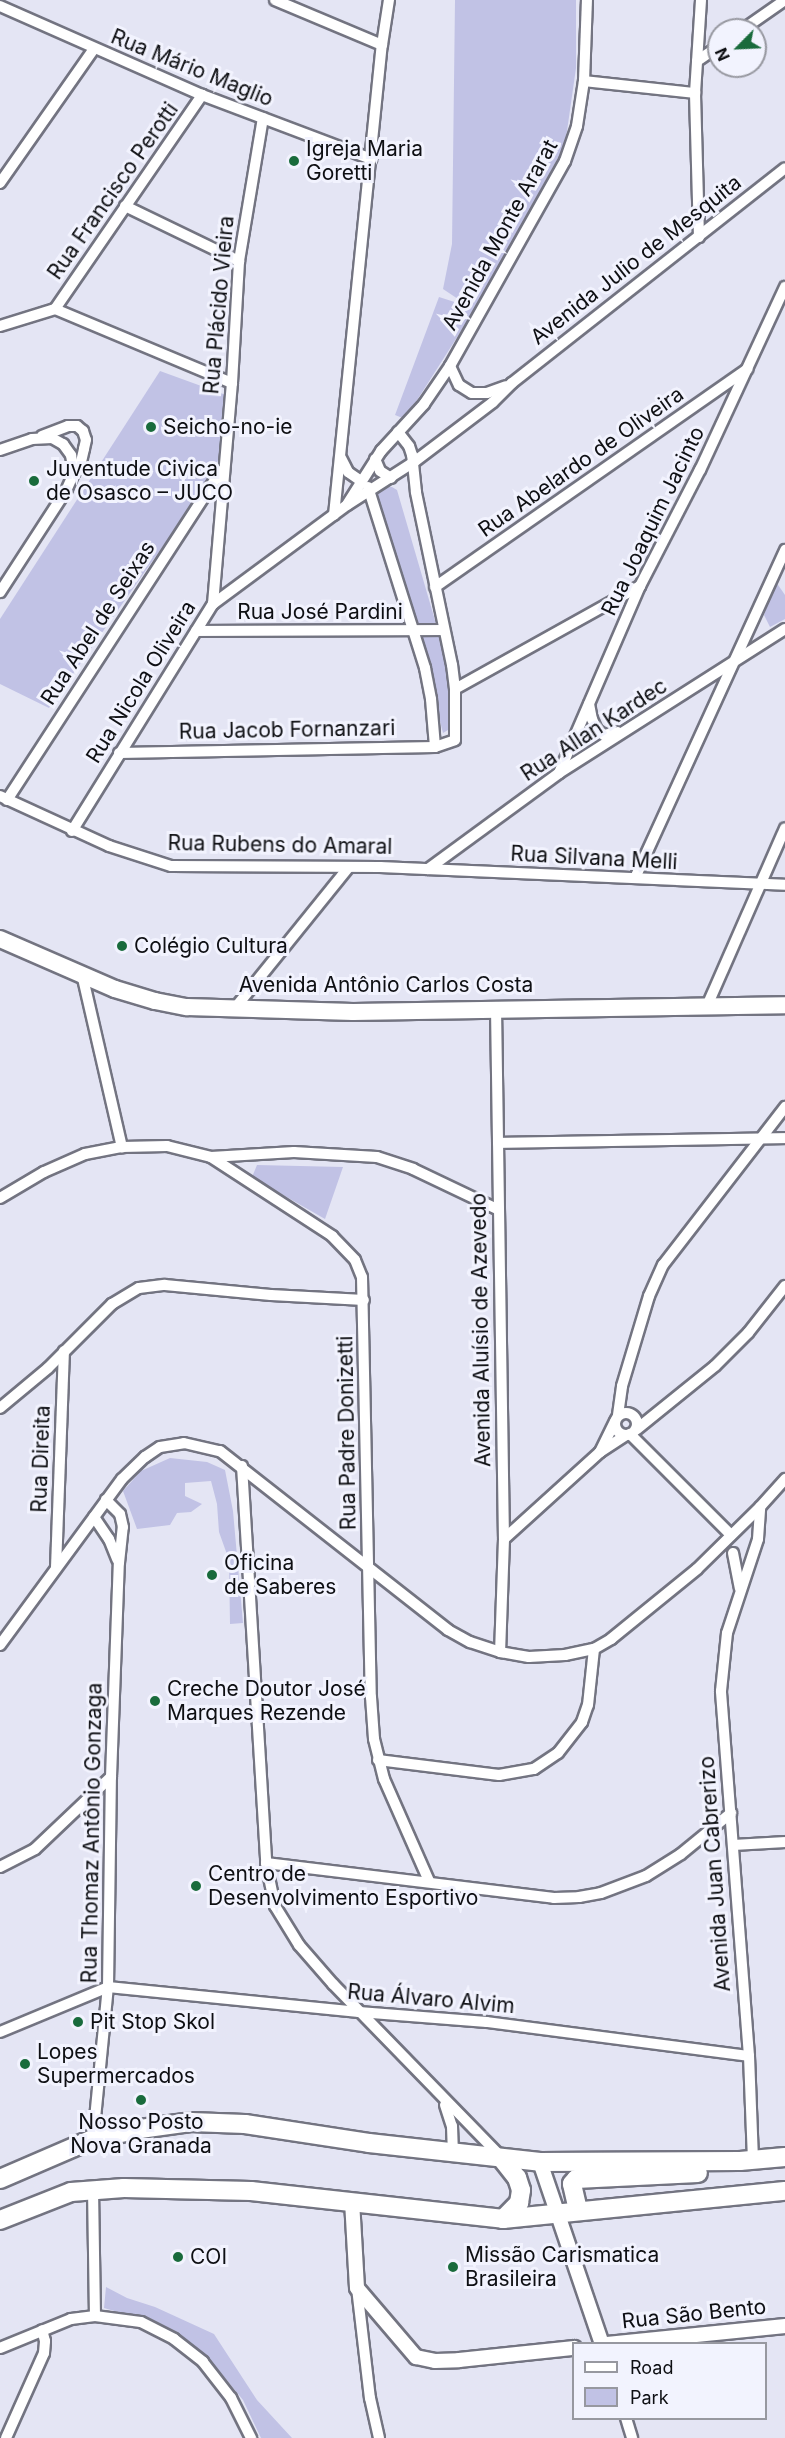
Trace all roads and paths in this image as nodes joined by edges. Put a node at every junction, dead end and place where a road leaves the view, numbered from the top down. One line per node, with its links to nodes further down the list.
1 (275, 0): 8 (street)
2 (389, 0): 8 (street)
3 (587, 0): 12 (street, Avenida Monte Ararat)
4 (701, 0): 11 (street)
5 (785, 0): 7 (street)
6 (0, 6): 9 (street, Rua Mário Maglio)
7 (759, 18)
8 (382, 45): 16 (street)
9 (94, 49): 14 (street, Rua Mário Maglio); 18 (street)
10 (707, 54): 11 (street)
11 (697, 61): 13 (street)
12 (584, 81): 13 (street); 25 (street, Avenida Monte Ararat)
13 (695, 93): 20 (street)
14 (202, 95): 15 (street, Rua Mário Maglio); 19 (street, Rua Francisco Perotti)
15 (262, 118): 16 (street, Rua Mário Maglio); 21 (street, Rua Plácido Vieira)
16 (371, 159): 32 (street)
17 (785, 168): 20 (street, Avenida Julio de Mesquita)
18 (0, 183)
19 (125, 206): 21 (street); 23 (street, Rua Francisco Perotti)
20 (699, 237): 28 (street, Avenida Julio de Mesquita)
21 (239, 261): 27 (street, Rua Plácido Vieira)
22 (785, 287): 26 (street, Rua Joaquim Jacinto)
23 (55, 309): 24 (street); 27 (street)
24 (0, 326)
25 (450, 366): 28 (street, Avenida Julio de Mesquita); 29 (street, Avenida Monte Ararat)
26 (748, 369): 43 (street, Rua Joaquim Jacinto); 44 (street, Rua Abelardo de Oliveira)
27 (232, 383): 35 (street, Rua Plácido Vieira)
28 (512, 383): 34 (street, Avenida Julio de Mesquita)
29 (398, 432): 33 (street, Rua Nicola Oliveira); 34 (street)
30 (32, 439): 31 (street); 36 (street); 36 (street)
31 (0, 450)
32 (340, 455): 37 (street); 41 (street)
33 (375, 459): 37 (street, Rua Nicola Oliveira); 38 (street)
34 (414, 462): 38 (street, Rua Nicola Oliveira); 44 (street)
35 (223, 468): 46 (street, Rua Plácido Vieira); 58 (street, Rua Abel de Seixas)
36 (74, 473): 45 (street)
37 (363, 478): 39 (street); 40 (street, Rua Nicola Oliveira)
38 (391, 478): 39 (street, Rua Nicola Oliveira)
39 (370, 492): 40 (street, Rua Nicola Oliveira); 50 (street)
40 (347, 505): 41 (street, Rua Nicola Oliveira)
41 (334, 515): 46 (street, Rua Nicola Oliveira)
42 (785, 550): 51 (street)
43 (640, 586): 52 (street); 53 (street, Rua Joaquim Jacinto)
44 (435, 587): 48 (street)
45 (0, 592)
46 (213, 604): 49 (street, Rua Nicola Oliveira)
47 (785, 629): 51 (street, Rua Allan Kardec)
48 (444, 630): 50 (street, Rua José Pardini); 52 (street)
49 (196, 631): 50 (street, Rua José Pardini); 56 (street, Rua Nicola Oliveira)
50 (415, 632): 55 (street)
51 (732, 664): 54 (street, Rua Allan Kardec); 63 (street)
52 (455, 689): 55 (street, Rua Jacob Fornanzari)
53 (589, 704): 54 (street); 57 (street, Rua Joaquim Jacinto)
54 (628, 730): 57 (street, Rua Allan Kardec)
55 (435, 747): 56 (street, Rua Jacob Fornanzari)
56 (119, 753): 60 (street, Rua Nicola Oliveira)
57 (559, 773): 62 (street, Rua Allan Kardec)
58 (3, 798): 60 (street, Rua Rubens do Amaral)
59 (785, 828): 65 (street)
60 (72, 831): 61 (street, Rua Rubens do Amaral)
61 (348, 868): 62 (street, Rua Rubens do Amaral); 70 (street)
62 (428, 869): 63 (street, Rua Silvana Melli)
63 (635, 878): 65 (street, Rua Silvana Melli)
64 (785, 885): 65 (street, Rua Silvana Melli)
65 (758, 886): 69 (street)
66 (0, 939): 67 (main road, Avenida Antônio Carlos Costa)
67 (82, 974): 70 (main road, Avenida Antônio Carlos Costa); 76 (street)
68 (785, 1005): 69 (main road, Avenida Antônio Carlos Costa)
69 (707, 1006): 71 (main road, Avenida Antônio Carlos Costa)
70 (234, 1008): 71 (main road, Avenida Antônio Carlos Costa)
71 (496, 1008): 75 (street, Avenida Aluísio de Azevedo)
72 (785, 1107): 73 (street)
73 (762, 1138): 74 (street); 75 (street); 83 (street)
74 (785, 1138)
75 (498, 1143): 79 (street, Avenida Aluísio de Azevedo)
76 (122, 1147): 77 (street); 78 (street)
77 (211, 1157): 79 (street); 81 (street, Rua Padre Donizetti)
78 (0, 1198)
79 (497, 1209): 94 (street, Avenida Aluísio de Azevedo)
80 (785, 1286): 86 (street)
81 (364, 1300): 82 (street); 101 (street, Rua Padre Donizetti)
82 (64, 1351): 84 (street); 100 (street, Rua Direita)
83 (625, 1378): 85 (street); 86 (street)
84 (0, 1408)
85 (616, 1418): 86 (street); 86 (street); 87 (street)
86 (632, 1427): 87 (street); 95 (street)
87 (600, 1452): 94 (street)
88 (242, 1466): 90 (street); 101 (street); 111 (street)
89 (785, 1479): 91 (street)
90 (106, 1500): 92 (street); 99 (street, Rua Thomaz Antônio Gonzaga)
91 (760, 1507): 93 (street); 96 (street, Avenida Juan Cabrerizo)
92 (94, 1517): 99 (street, Rua Thomaz Antônio Gonzaga); 100 (street)
93 (744, 1522): 95 (street); 96 (street)
94 (504, 1539): 105 (street, Avenida Aluísio de Azevedo)
95 (728, 1539): 97 (street); 104 (street)
96 (758, 1539): 98 (street, Avenida Juan Cabrerizo)
97 (734, 1553): 98 (street); 102 (street, Avenida Juan Cabrerizo)
98 (751, 1560): 102 (street, Avenida Juan Cabrerizo)
99 (118, 1563): 107 (street, Rua Thomaz Antônio Gonzaga)
100 (56, 1568): 103 (street)
101 (369, 1570): 105 (street); 106 (street, Rua Padre Donizetti)
102 (740, 1588): 108 (street, Avenida Juan Cabrerizo)
103 (0, 1645)
104 (594, 1648): 105 (street); 106 (street)
105 (500, 1652)
106 (378, 1760): 113 (street, Rua Padre Donizetti)
107 (111, 1777): 112 (street); 114 (street, Rua Thomaz Antônio Gonzaga)
108 (731, 1813): 110 (street, Avenida Juan Cabrerizo); 113 (street)
109 (785, 1842): 110 (street)
110 (734, 1845): 117 (street, Avenida Juan Cabrerizo)
111 (266, 1863): 113 (street); 115 (street)
112 (0, 1867)
113 (429, 1881)
114 (108, 1987): 115 (street, Rua Álvaro Alvim); 116 (street); 119 (street, Rua Thomaz Antônio Gonzaga)
115 (359, 2012): 117 (street, Rua Álvaro Alvim); 118 (street)
116 (0, 2032)
117 (749, 2056): 123 (street, Avenida Juan Cabrerizo)
118 (443, 2100): 120 (street); 122 (street)
119 (93, 2139): 120 (main road); 125 (main road)
120 (453, 2153): 122 (main road)
121 (785, 2157): 123 (main road)
122 (503, 2160): 124 (main road); 131 (main road)
123 (747, 2160): 124 (main road); 129 (main road)
124 (540, 2162): 130 (street)
125 (0, 2179)
126 (93, 2189): 128 (main road); 132 (main road); 134 (street)
127 (785, 2191): 129 (main road)
128 (352, 2201): 131 (main road); 133 (street)
129 (578, 2210): 130 (main road)
130 (557, 2213): 131 (main road); 137 (street)
131 (503, 2219)
132 (0, 2220)
133 (357, 2288): 140 (street); 144 (street)
134 (95, 2316): 136 (street); 143 (street)
135 (785, 2326): 138 (street, Rua São Bento)
136 (42, 2330): 139 (street); 142 (street)
137 (602, 2342)
138 (617, 2342)
139 (0, 2348)
140 (572, 2348)
141 (627, 2420): 145 (street)
142 (6, 2438)
143 (251, 2438)
144 (379, 2438)
145 (632, 2438)

